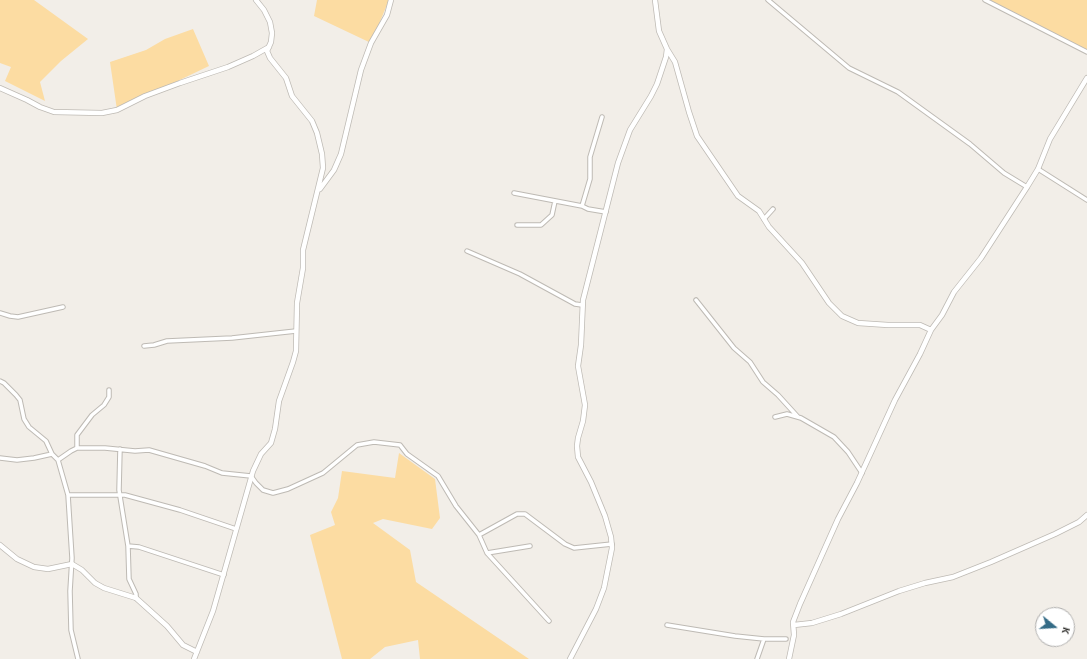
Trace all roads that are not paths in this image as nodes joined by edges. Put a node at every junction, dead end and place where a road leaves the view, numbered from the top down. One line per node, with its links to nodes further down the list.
1 (256, 0): 8 (street)
2 (391, 0): 16 (street)
3 (652, 0): 7 (street)
4 (656, 0): 7 (street)
5 (768, 0): 15 (street)
6 (985, 0): 10 (street)
7 (656, 10): 9 (street)
8 (269, 47): 12 (street); 16 (street)
9 (667, 49): 22 (street); 23 (street)
10 (1087, 52)
11 (1087, 78): 14 (street)
12 (0, 88)
13 (602, 117): 20 (street)
14 (1038, 169): 15 (street); 18 (street)
15 (1027, 187): 30 (street)
16 (318, 192): 31 (street)
17 (514, 193): 19 (street)
18 (1087, 200)
19 (555, 202): 20 (street); 24 (street)
20 (582, 206): 22 (street)
21 (773, 209): 23 (street)
22 (606, 212): 27 (street)
23 (764, 219): 30 (street)
24 (517, 225)
25 (467, 251): 27 (street)
26 (696, 300): 36 (street)
27 (582, 305): 49 (street)
28 (63, 307): 29 (street)
29 (0, 313)
30 (931, 330): 42 (street)
31 (296, 331): 32 (street); 43 (street)
32 (144, 346)
33 (0, 380): 39 (street)
34 (109, 390): 37 (street)
35 (775, 417): 36 (street)
36 (798, 417): 42 (street)
37 (78, 448): 38 (street); 41 (street)
38 (120, 449): 43 (street); 44 (street)
39 (52, 454): 40 (street); 41 (street)
40 (0, 458)
41 (58, 460): 45 (street)
42 (862, 473): 59 (street)
43 (251, 476): 47 (street); 48 (street)
44 (120, 494): 45 (street); 47 (street); 51 (street)
45 (68, 495): 54 (street)
46 (1087, 515): 59 (street)
47 (236, 528): 55 (street)
48 (479, 535): 49 (street); 53 (street)
49 (612, 544): 65 (street)
50 (0, 545): 54 (street)
51 (128, 546): 55 (street); 56 (street)
52 (530, 546): 53 (street)
53 (487, 553): 57 (street)
54 (72, 564): 56 (street); 63 (street)
55 (224, 575): 62 (street)
56 (136, 598): 62 (street)
57 (550, 621)
58 (667, 625): 60 (street)
59 (794, 626): 67 (street)
60 (764, 639): 61 (street); 66 (street)
61 (786, 639)
62 (197, 652): 64 (street)
63 (78, 659)
64 (194, 659)
65 (570, 659)
66 (757, 659)
67 (789, 659)

